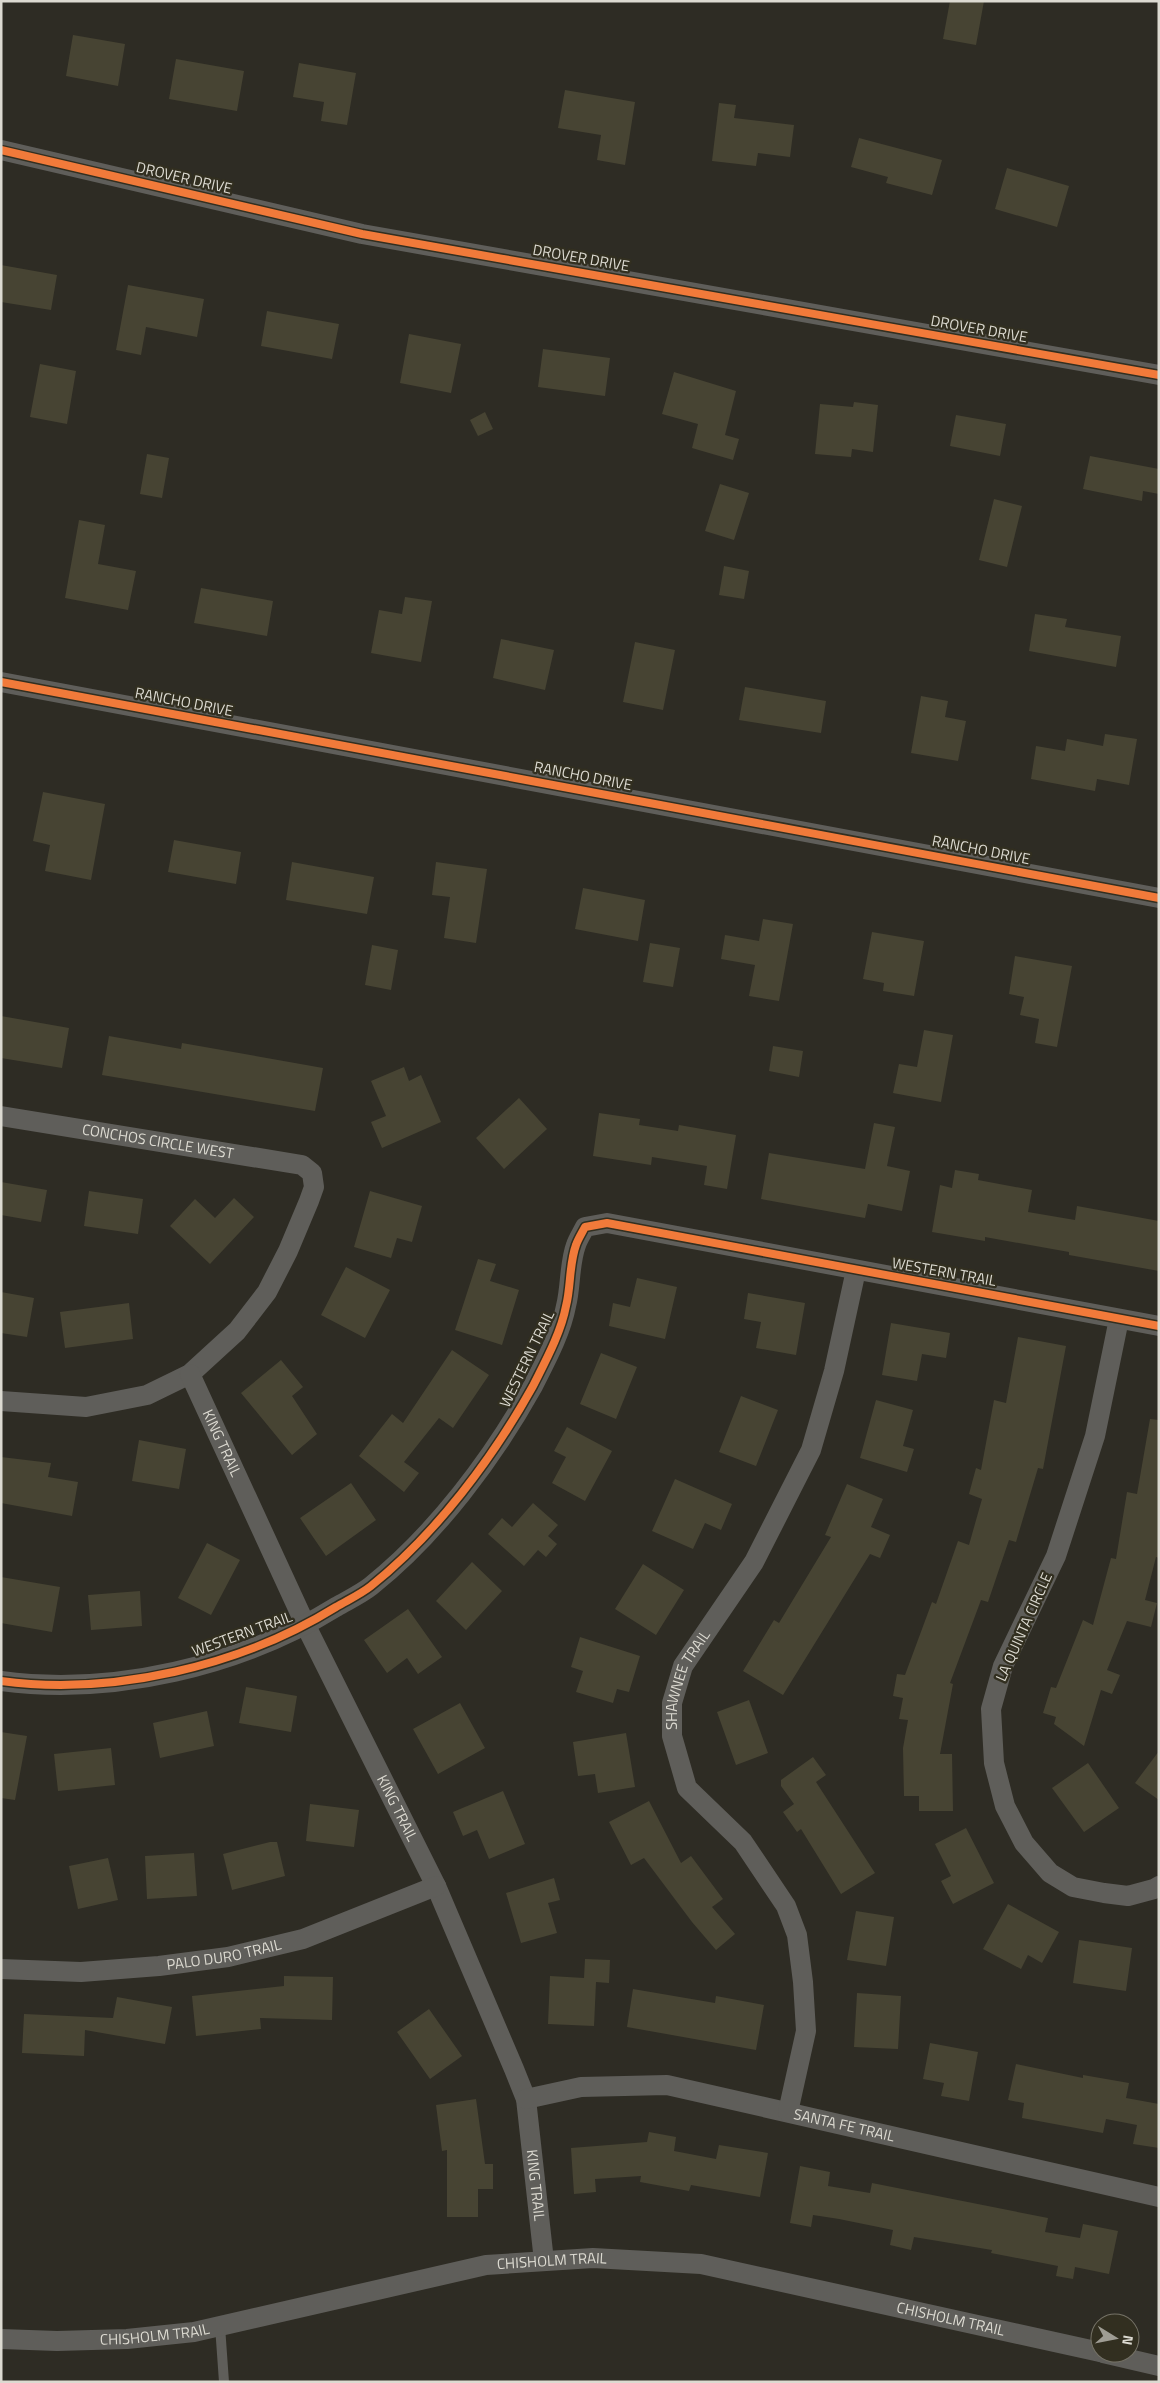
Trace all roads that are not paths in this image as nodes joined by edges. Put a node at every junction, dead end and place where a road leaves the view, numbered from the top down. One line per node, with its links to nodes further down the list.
1 (1, 150): 2 (street, DROVER DRIVE)
2 (1159, 375)
3 (1, 682): 4 (street, RANCHO DRIVE)
4 (1159, 898)
5 (1, 1116): 9 (street, CONCHOS CIRCLE WEST)
6 (856, 1270): 7 (street, WESTERN TRAIL); 11 (street, WESTERN TRAIL); 17 (street, SHAWNEE TRAIL)
7 (1120, 1318): 8 (street, WESTERN TRAIL); 14 (street, LA QUINTA CIRCLE)
8 (1159, 1326)
9 (190, 1374): 10 (street); 11 (street, KING TRAIL)
10 (1, 1400)
11 (306, 1626): 12 (street, WESTERN TRAIL); 13 (street, KING TRAIL)
12 (1, 1681)
13 (436, 1886): 15 (street, PALO DURO TRAIL); 16 (street, KING TRAIL)
14 (1159, 1886)
15 (1, 1969)
16 (526, 2099): 17 (street, SANTA FE TRAIL); 19 (street, KING TRAIL)
17 (788, 2112): 18 (street, SANTA FE TRAIL)
18 (1159, 2197)
19 (544, 2261): 20 (street, CHISHOLM TRAIL); 22 (street, CHISHOLM TRAIL)
20 (220, 2326): 21 (street, CHISHOLM TRAIL); 25 (lane)
21 (1, 2339)
22 (1090, 2351)
23 (1140, 2362): 24 (street, CHISHOLM TRAIL)
24 (1159, 2366)
25 (224, 2382)

